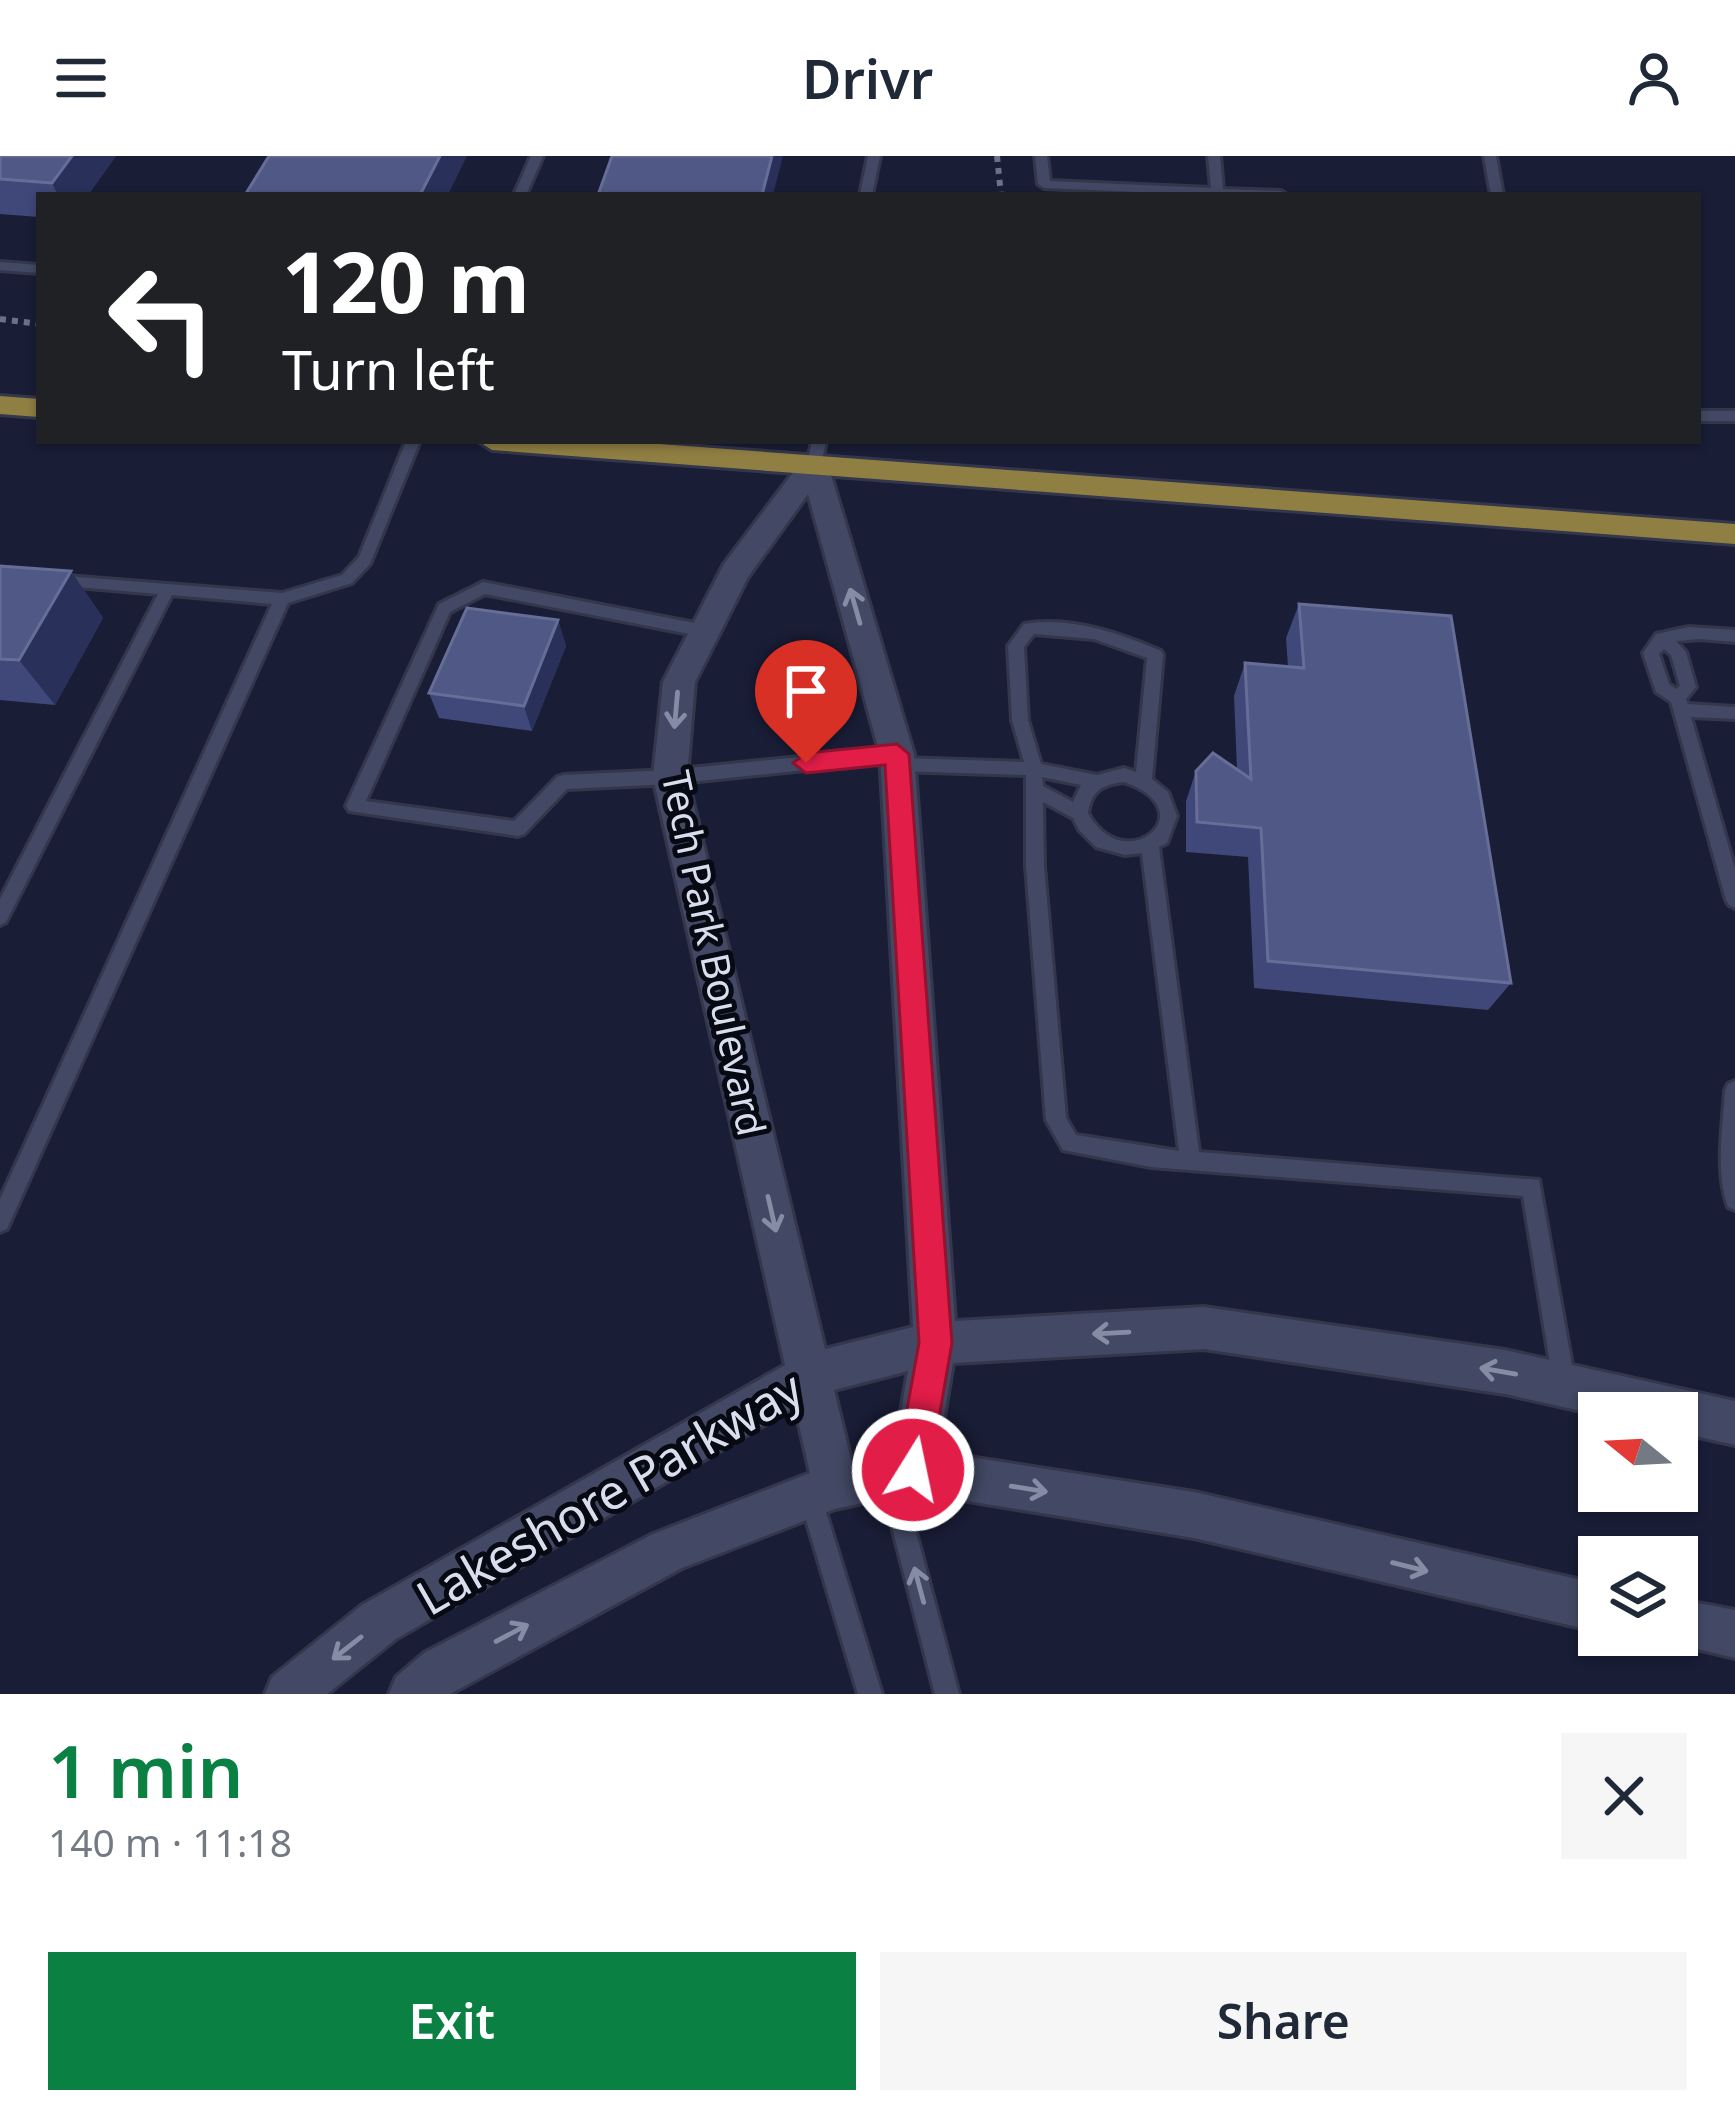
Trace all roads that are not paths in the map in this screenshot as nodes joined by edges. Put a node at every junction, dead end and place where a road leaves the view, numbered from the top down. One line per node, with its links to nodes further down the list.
1 (537, 156): 7 (lane)
2 (874, 156): 8 (lane)
3 (1041, 156): 6 (lane)
4 (1214, 156): 6 (lane)
5 (1490, 156): 10 (lane)
6 (1217, 188): 9 (lane)
7 (521, 192)
8 (867, 192)
9 (1254, 192)
10 (1496, 192)
11 (0, 266): 12 (lane)
12 (36, 269)
13 (0, 405): 14 (main road)
14 (36, 408)
15 (1701, 416): 16 (lane)
16 (1735, 416)
17 (412, 444): 23 (lane)
18 (573, 444): 19 (main road)
19 (816, 453): 20 (main road); 24 (street, Tech Park Boulevard); 29 (street, one-way to 19)
20 (1735, 534)
21 (42, 579): 22 (lane)
22 (168, 589): 23 (lane); 37 (lane)
23 (282, 599): 42 (lane)
24 (705, 631): 30 (street, Tech Park Boulevard, one-way to 30); 30 (lane)
25 (1735, 636): 26 (lane)
26 (1662, 638): 27 (lane); 27 (lane)
27 (1680, 704): 28 (lane); 36 (lane)
28 (1735, 713)
29 (897, 759): 30 (lane); 31 (lane); 43 (street)
30 (670, 777): 44 (street, Tech Park Boulevard, one-way to 44)
31 (1034, 779): 32 (lane); 33 (lane); 34 (lane); 39 (lane)
32 (1144, 779): 33 (lane); 35 (lane)
33 (1096, 781): 34 (lane)
34 (1079, 813): 35 (lane)
35 (1150, 844): 39 (lane)
36 (1735, 900)
37 (0, 917)
38 (1735, 1090): 40 (lane)
39 (1190, 1160): 45 (lane)
40 (1733, 1172): 41 (lane)
41 (1735, 1200)
42 (0, 1222)
43 (935, 1343): 44 (street, Lakeshore Parkway); 45 (street, Lakeshore Parkway, one-way to 43); 47 (street)
44 (809, 1376): 48 (street, Tech Park Boulevard); 52 (street, Lakeshore Parkway, one-way to 52)
45 (1564, 1385): 46 (street, Lakeshore Parkway)
46 (1735, 1423)
47 (902, 1473): 48 (street, Lakeshore Parkway); 49 (street, Lakeshore Parkway, one-way to 49); 55 (lane, one-way to 47)
48 (823, 1491): 53 (street, Lakeshore Parkway, one-way to 48); 54 (lane)
49 (1578, 1603)
50 (1698, 1627): 51 (street)
51 (1735, 1634)
52 (289, 1694)
53 (412, 1694)
54 (870, 1694)
55 (947, 1694)

